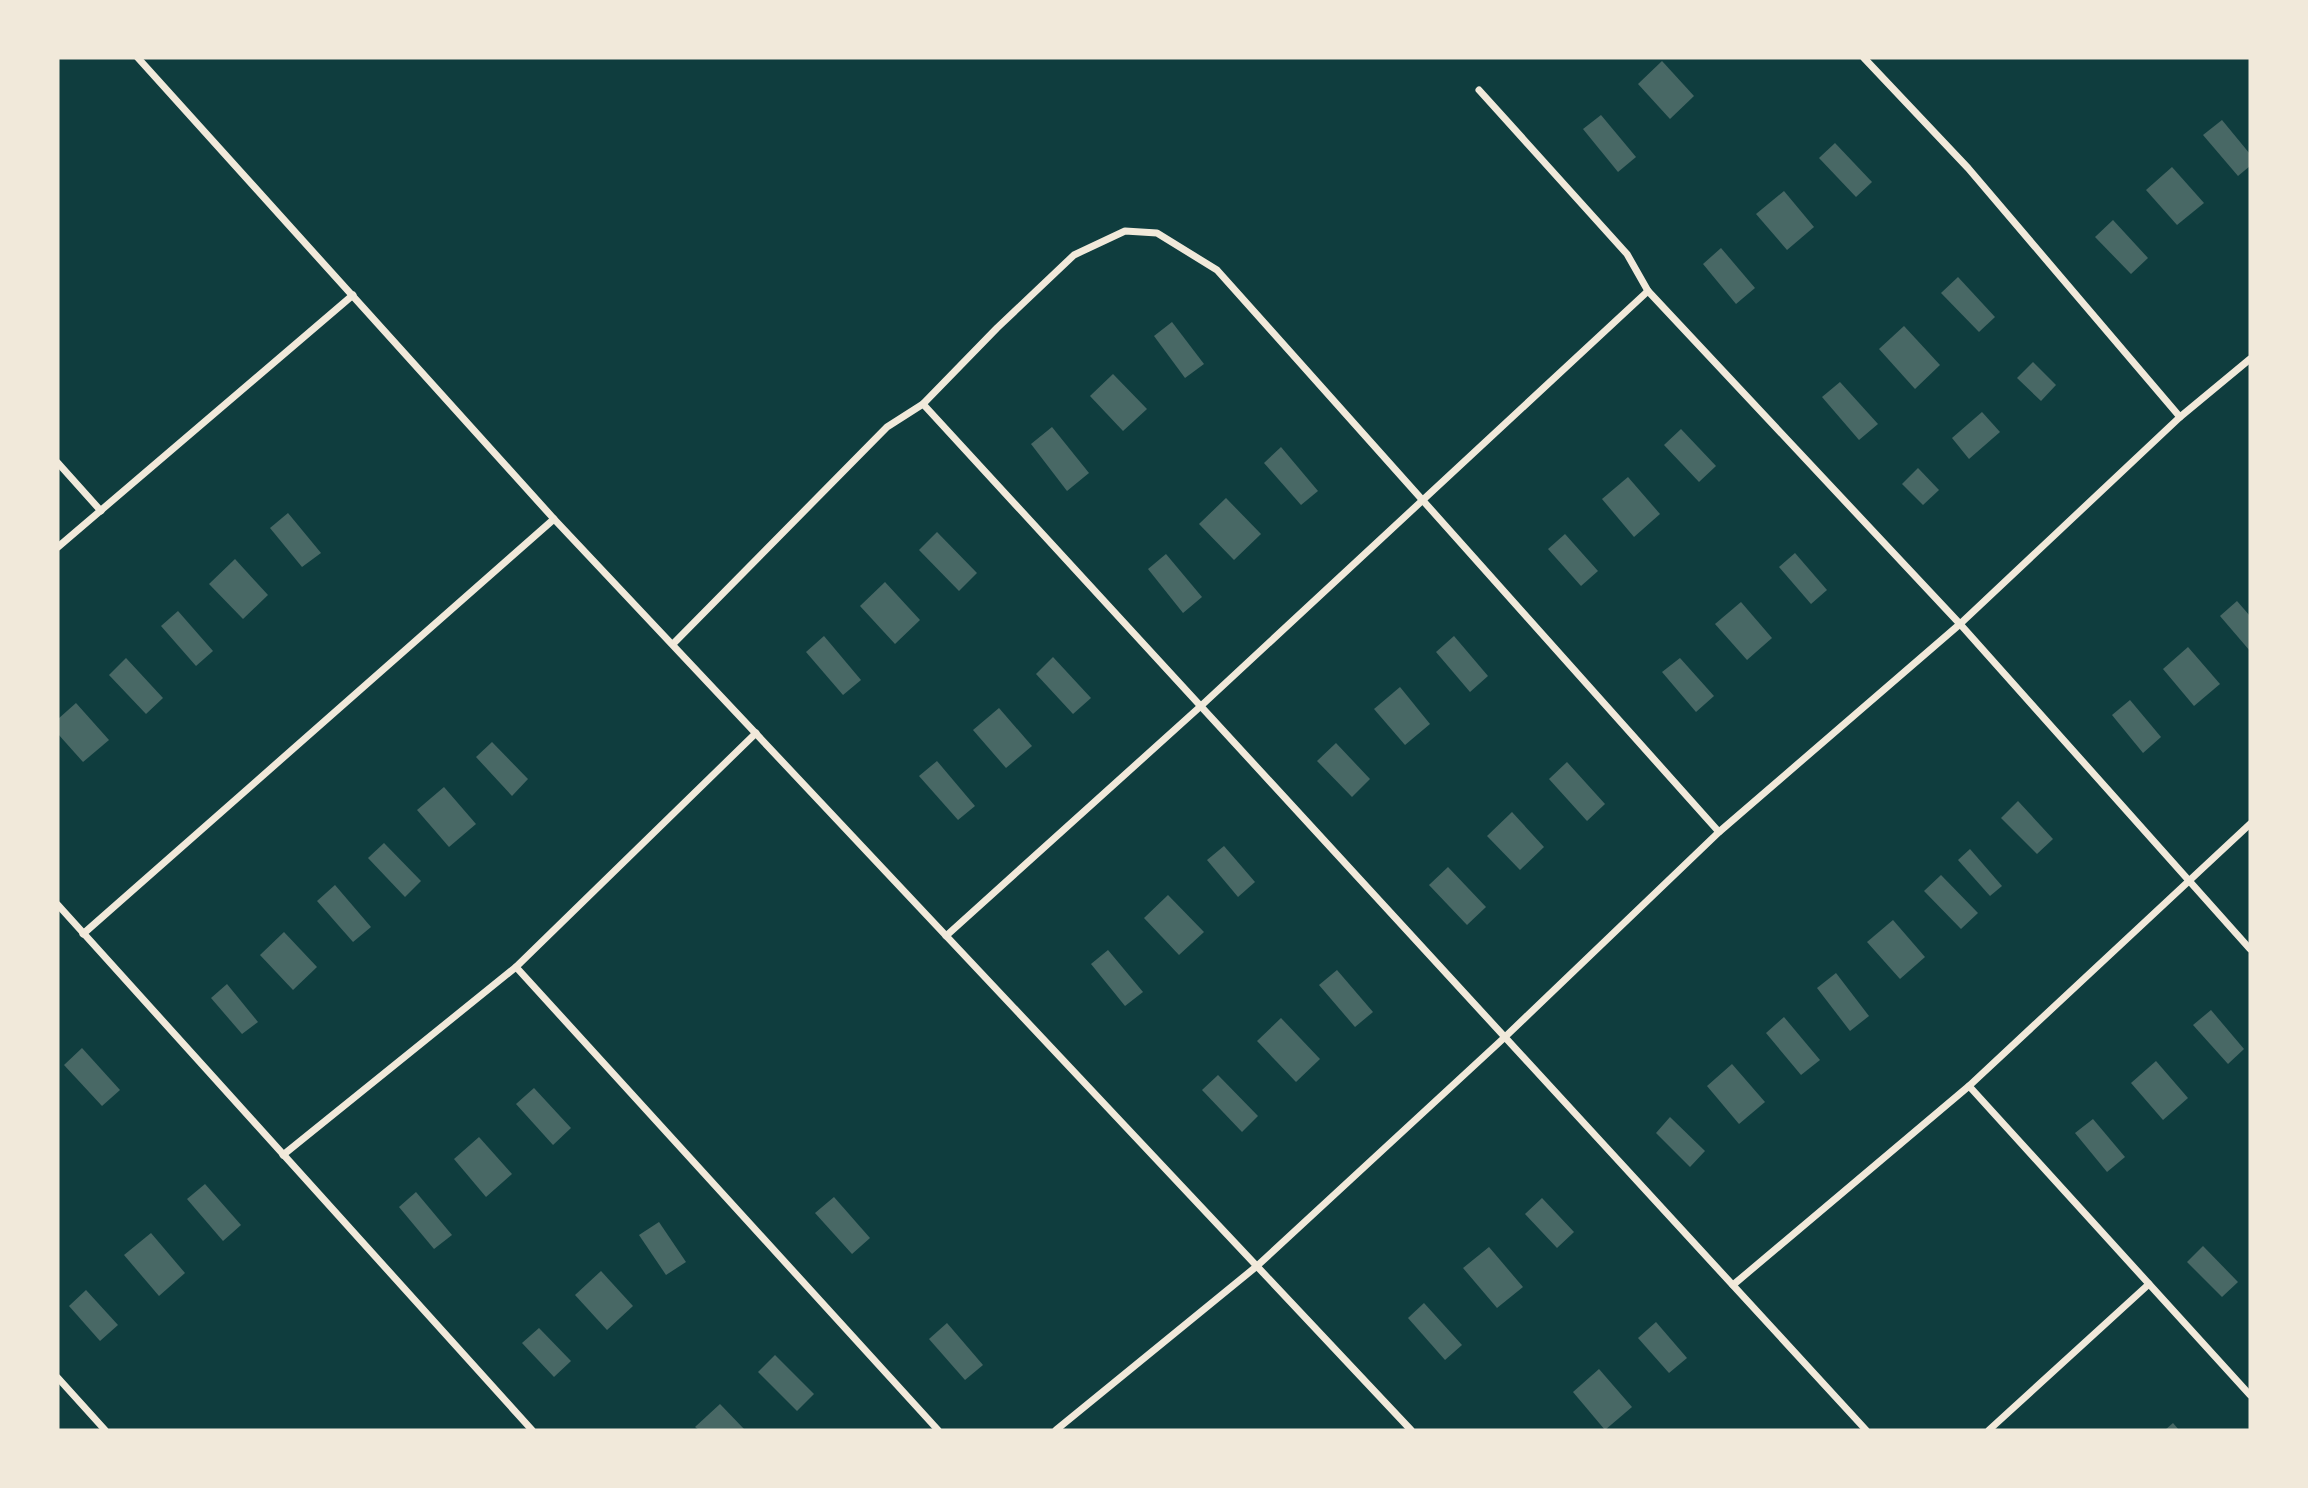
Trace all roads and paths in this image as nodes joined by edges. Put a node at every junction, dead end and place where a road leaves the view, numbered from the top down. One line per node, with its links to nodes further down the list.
1 (138, 58): 5 (street)
2 (1864, 58): 8 (street)
3 (1479, 90): 4 (street)
4 (1647, 291): 10 (street); 14 (street)
5 (353, 295): 11 (street); 12 (street)
6 (2250, 359): 8 (street)
7 (923, 404): 10 (street); 15 (street); 16 (street)
8 (2180, 417): 14 (street)
9 (58, 463): 11 (street)
10 (1423, 499): 16 (street); 19 (street)
11 (101, 511): 13 (street)
12 (554, 519): 15 (street); 22 (street)
13 (58, 547)
14 (1960, 624): 19 (street); 20 (street)
15 (673, 644): 17 (street)
16 (1201, 706): 23 (street); 26 (street)
17 (756, 733): 23 (street); 25 (street)
18 (2250, 824): 20 (street)
19 (1719, 832): 26 (street)
20 (2187, 881): 24 (street); 27 (street)
21 (58, 905): 22 (street)
22 (83, 934): 28 (street)
23 (946, 936): 29 (street)
24 (2250, 949)
25 (516, 967): 28 (street); 36 (street)
26 (1505, 1037): 29 (street); 31 (street)
27 (1969, 1086): 30 (street); 31 (street)
28 (283, 1155): 35 (street)
29 (1257, 1266): 37 (street); 38 (street)
30 (2149, 1284): 33 (street); 40 (street)
31 (1733, 1285): 39 (street)
32 (58, 1378): 34 (street)
33 (2250, 1395)
34 (105, 1430)
35 (532, 1430)
36 (938, 1430)
37 (1056, 1430)
38 (1411, 1430)
39 (1866, 1430)
40 (1989, 1430)

